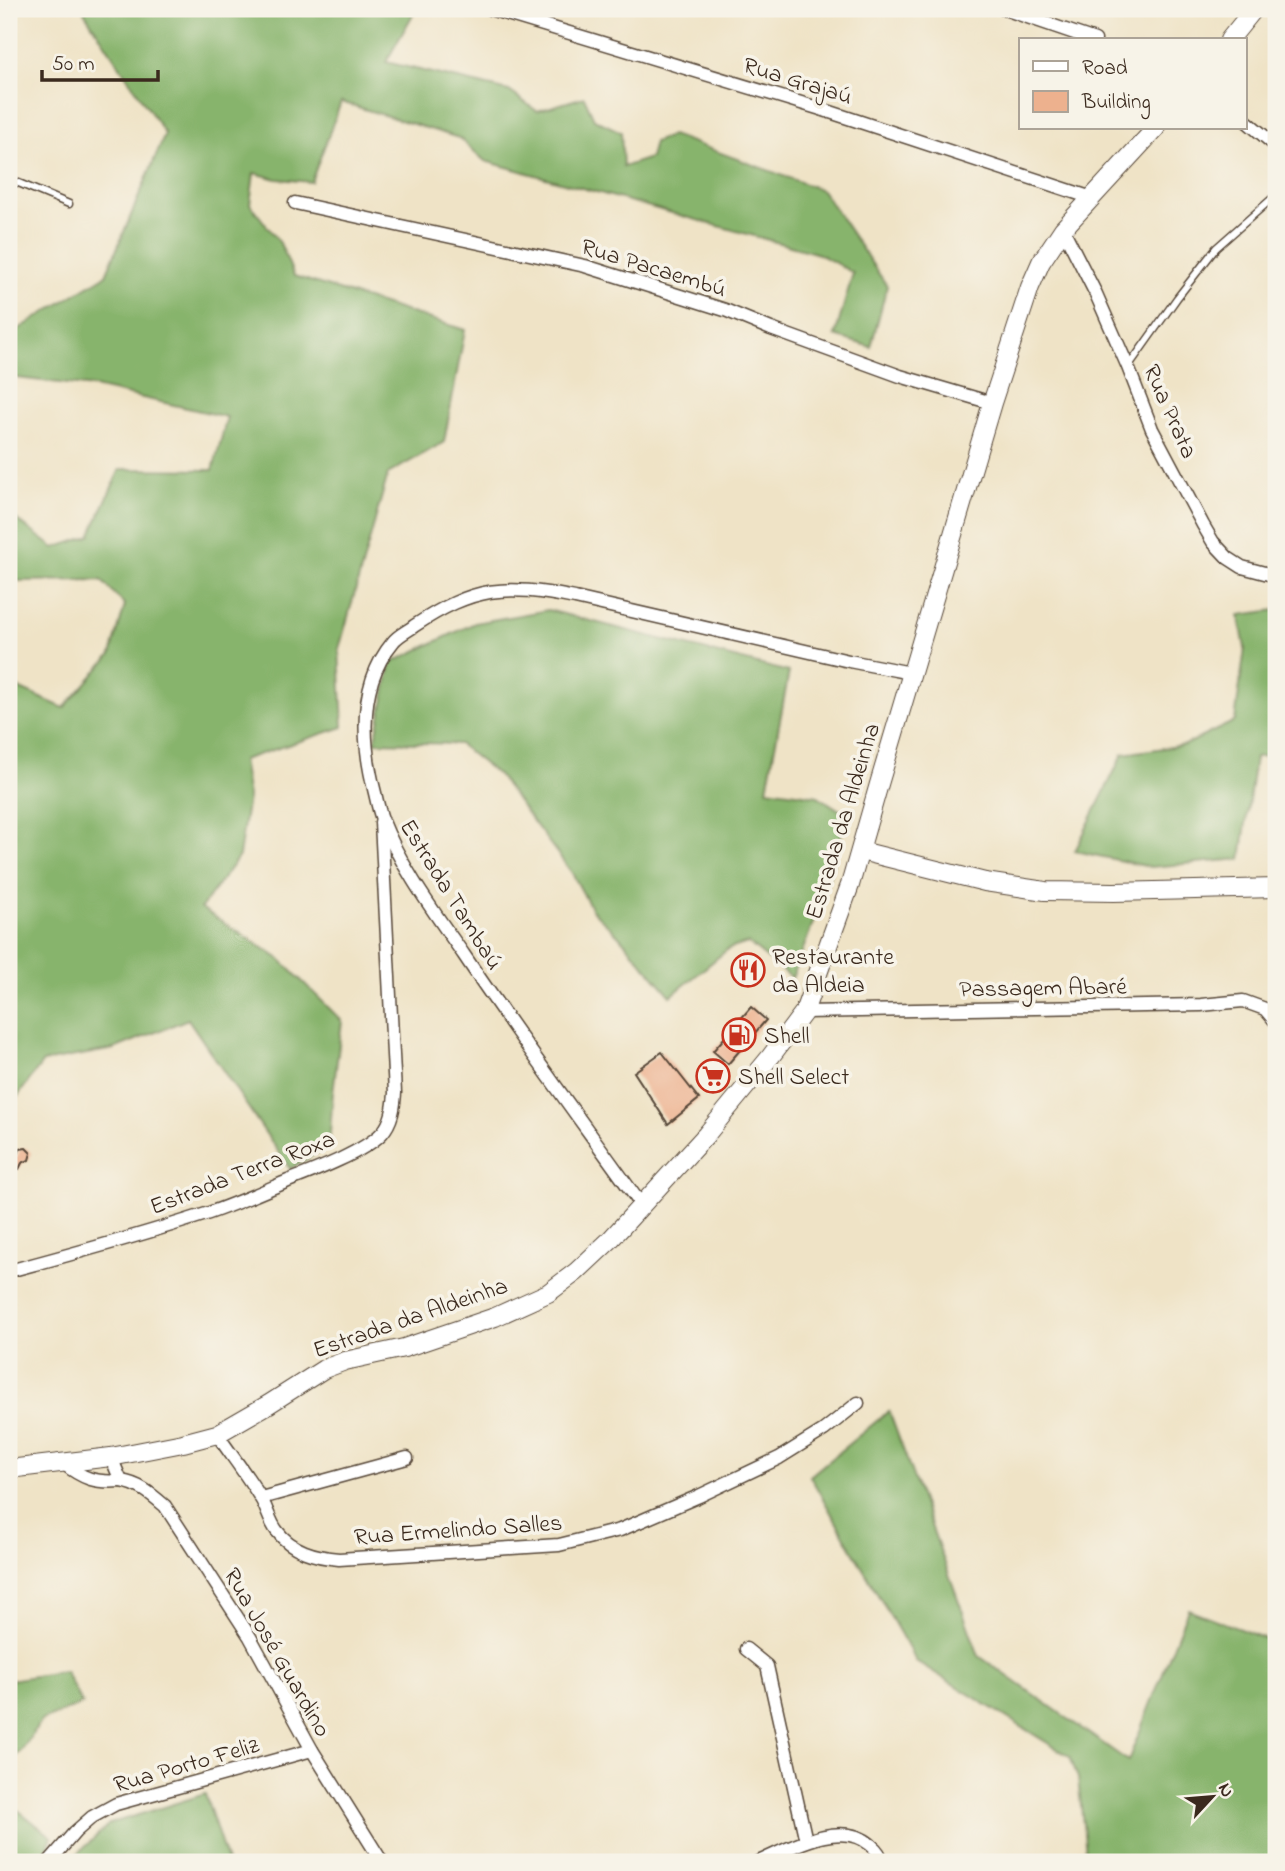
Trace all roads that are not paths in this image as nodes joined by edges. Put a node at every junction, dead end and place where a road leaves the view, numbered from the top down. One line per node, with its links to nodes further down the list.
1 (490, 9): 11 (street, Rua Grajaú)
2 (1004, 9): 4 (street)
3 (1254, 9): 5 (street)
4 (1090, 38)
5 (1231, 38)
6 (1246, 121): 8 (street)
7 (1154, 130): 11 (street, Estrada da Aldeinha)
8 (1276, 146)
9 (9, 179): 12 (lane)
10 (1276, 195): 15 (lane)
11 (1092, 198): 14 (street, Estrada da Aldeinha)
12 (69, 204)
13 (295, 204): 16 (street, Rua Pacaembú)
14 (1063, 229): 15 (street, Rua Prata); 16 (street, Estrada da Aldeinha)
15 (1128, 368): 17 (street, Rua Prata)
16 (992, 403): 18 (street, Estrada da Aldeinha)
17 (1276, 576)
18 (911, 673): 19 (street, Estrada Tambaú); 20 (street, Estrada da Aldeinha)
19 (381, 818): 24 (street, Estrada Tambaú); 25 (street, Estrada Terra Roxa)
20 (861, 851): 21 (street); 22 (street, Estrada da Aldeinha)
21 (1276, 888)
22 (804, 1012): 23 (street, Passagem Abaré); 24 (street, Estrada da Aldeinha)
23 (1276, 1022)
24 (642, 1206): 27 (street, Estrada da Aldeinha)
25 (9, 1271)
26 (858, 1403): 33 (street, Rua Ermelindo Salles)
27 (217, 1434): 28 (street, Estrada da Aldeinha); 33 (street, Rua Ermelindo Salles)
28 (111, 1457): 30 (street, Estrada da Aldeinha); 32 (street)
29 (407, 1458): 33 (street)
30 (62, 1463): 31 (street, Estrada da Aldeinha); 32 (street, Rua José Guardino)
31 (9, 1469)
32 (121, 1481): 35 (street, Rua José Guardino)
33 (261, 1498)
34 (746, 1649): 36 (street)
35 (312, 1750): 37 (street, Rua Porto Feliz); 38 (street, Rua José Guardino)
36 (806, 1841): 39 (street); 40 (street)
37 (49, 1862)
38 (382, 1862)
39 (758, 1862)
40 (883, 1862)

